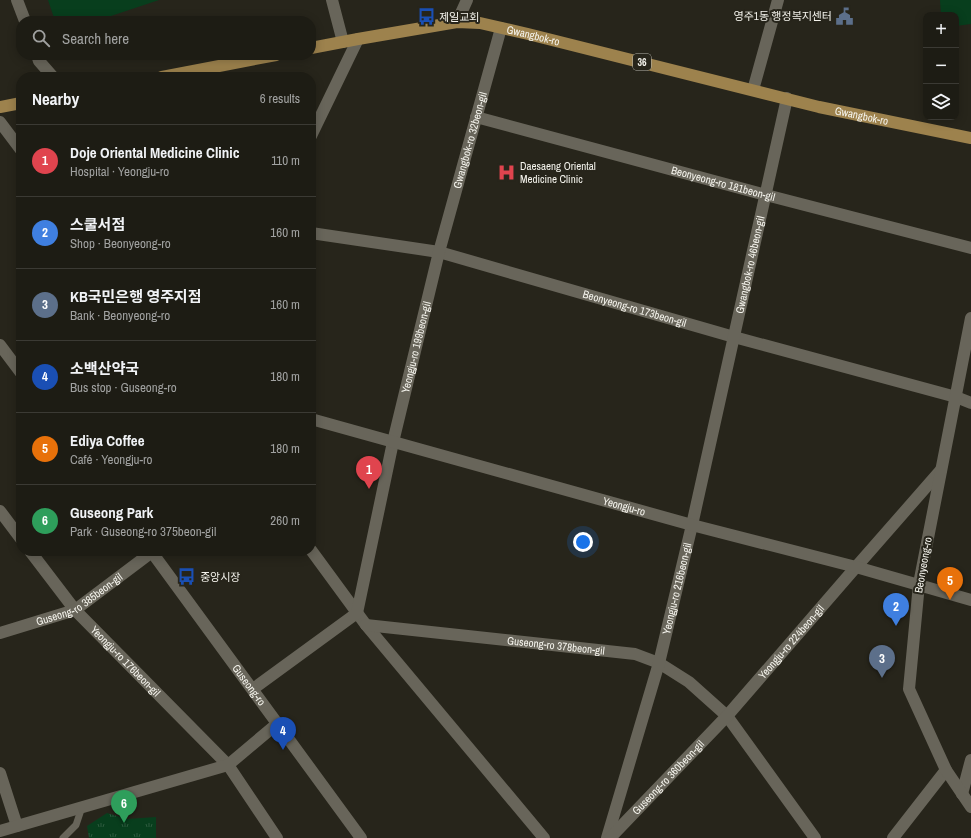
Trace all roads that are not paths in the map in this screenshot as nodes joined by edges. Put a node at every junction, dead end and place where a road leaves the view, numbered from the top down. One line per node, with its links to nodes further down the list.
1 (17, 0): 5 (street)
2 (332, 0): 9 (street)
3 (467, 0): 6 (street)
4 (778, 0): 15 (street)
5 (23, 16)
6 (457, 22): 7 (main road, Gwangbok-ro / 36); 8 (main road, Gwangbok-ro / 36)
7 (501, 28): 15 (main road, Gwangbok-ro / 36); 19 (street, Gwangbok-ro 32beon-gil)
8 (358, 39): 9 (main road, Gwangbok-ro / 36); 21 (street)
9 (343, 42): 10 (main road, Gwangbok-ro / 36)
10 (316, 47)
11 (39, 60): 13 (street)
12 (250, 60): 14 (main road)
13 (49, 72)
14 (188, 72)
15 (753, 90): 16 (main road, Gwangbok-ro / 36)
16 (787, 98): 22 (main road, Gwangbok-ro / 36); 24 (street, Gwangbok-ro 46beon-gil)
17 (16, 104): 18 (main road)
18 (0, 107)
19 (476, 117): 24 (street, Beonyeong-ro 181beon-gil); 27 (street, Gwangbok-ro 32beon-gil)
20 (0, 122): 23 (street)
21 (316, 126)
22 (971, 138)
23 (16, 143)
24 (766, 195): 26 (street, Beonyeong-ro 181beon-gil); 29 (street, Gwangbok-ro 46beon-gil)
25 (316, 234): 27 (street, Beonyeong-ro 173beon-gil)
26 (971, 248)
27 (439, 252): 29 (street, Beonyeong-ro 173beon-gil); 36 (street, Yeongju-ro 199beon-gil)
28 (971, 318): 33 (street, Beonyeong-ro)
29 (734, 337): 33 (street, Beonyeong-ro 173beon-gil); 39 (street, Yeongju-ro 216beon-gil)
30 (2, 351): 31 (street); 32 (street)
31 (16, 355)
32 (16, 367)
33 (956, 397): 34 (street); 37 (street, Beonyeong-ro)
34 (971, 403)
35 (316, 420): 36 (street, Yeongju-ro)
36 (393, 442): 39 (street, Yeongju-ro); 49 (street)
37 (941, 470): 45 (street); 46 (street, Beonyeong-ro)
38 (0, 511): 40 (street)
39 (692, 525): 45 (street, Yeongju-ro); 52 (street, Yeongju-ro 216beon-gil)
40 (16, 532)
41 (34, 556): 48 (street, Yeongju-ro 176beon-gil)
42 (147, 556): 48 (street, Guseong-ro 385beon-gil)
43 (155, 556): 53 (street, Guseong-ro)
44 (315, 556): 49 (street)
45 (856, 567): 46 (street, Yeongju-ro); 54 (street, Yeongju-ro 224beon-gil)
46 (919, 584): 47 (street, Yeongju-ro); 58 (street, Beonyeong-ro)
47 (971, 600)
48 (75, 610): 51 (street, Guseong-ro 385beon-gil); 57 (street, Yeongju-ro 176beon-gil)
49 (358, 613): 50 (street); 53 (street)
50 (366, 625): 52 (street, Guseong-ro 378beon-gil); 68 (street)
51 (0, 633)
52 (659, 664): 54 (street, Guseong-ro 378beon-gil); 69 (street, Yeongju-ro 216beon-gil)
53 (252, 689): 55 (street, Guseong-ro)
54 (727, 716): 70 (street, Guseong-ro 360beon-gil); 71 (street, Guseong-ro 378beon-gil)
55 (278, 724): 57 (street); 67 (street, Guseong-ro)
56 (971, 760): 60 (street)
57 (228, 765): 61 (street); 66 (street, Yeongju-ro 176beon-gil)
58 (946, 770): 60 (street, Beonyeong-ro); 72 (street)
59 (0, 773): 63 (street)
60 (962, 794): 62 (street, Beonyeong-ro)
61 (82, 807): 63 (street); 65 (lane)
62 (971, 807)
63 (17, 826): 64 (street)
64 (0, 831)
65 (63, 838)
66 (277, 838)
67 (362, 838)
68 (544, 838)
69 (607, 838)
70 (610, 838)
71 (815, 838)
72 (893, 838)

